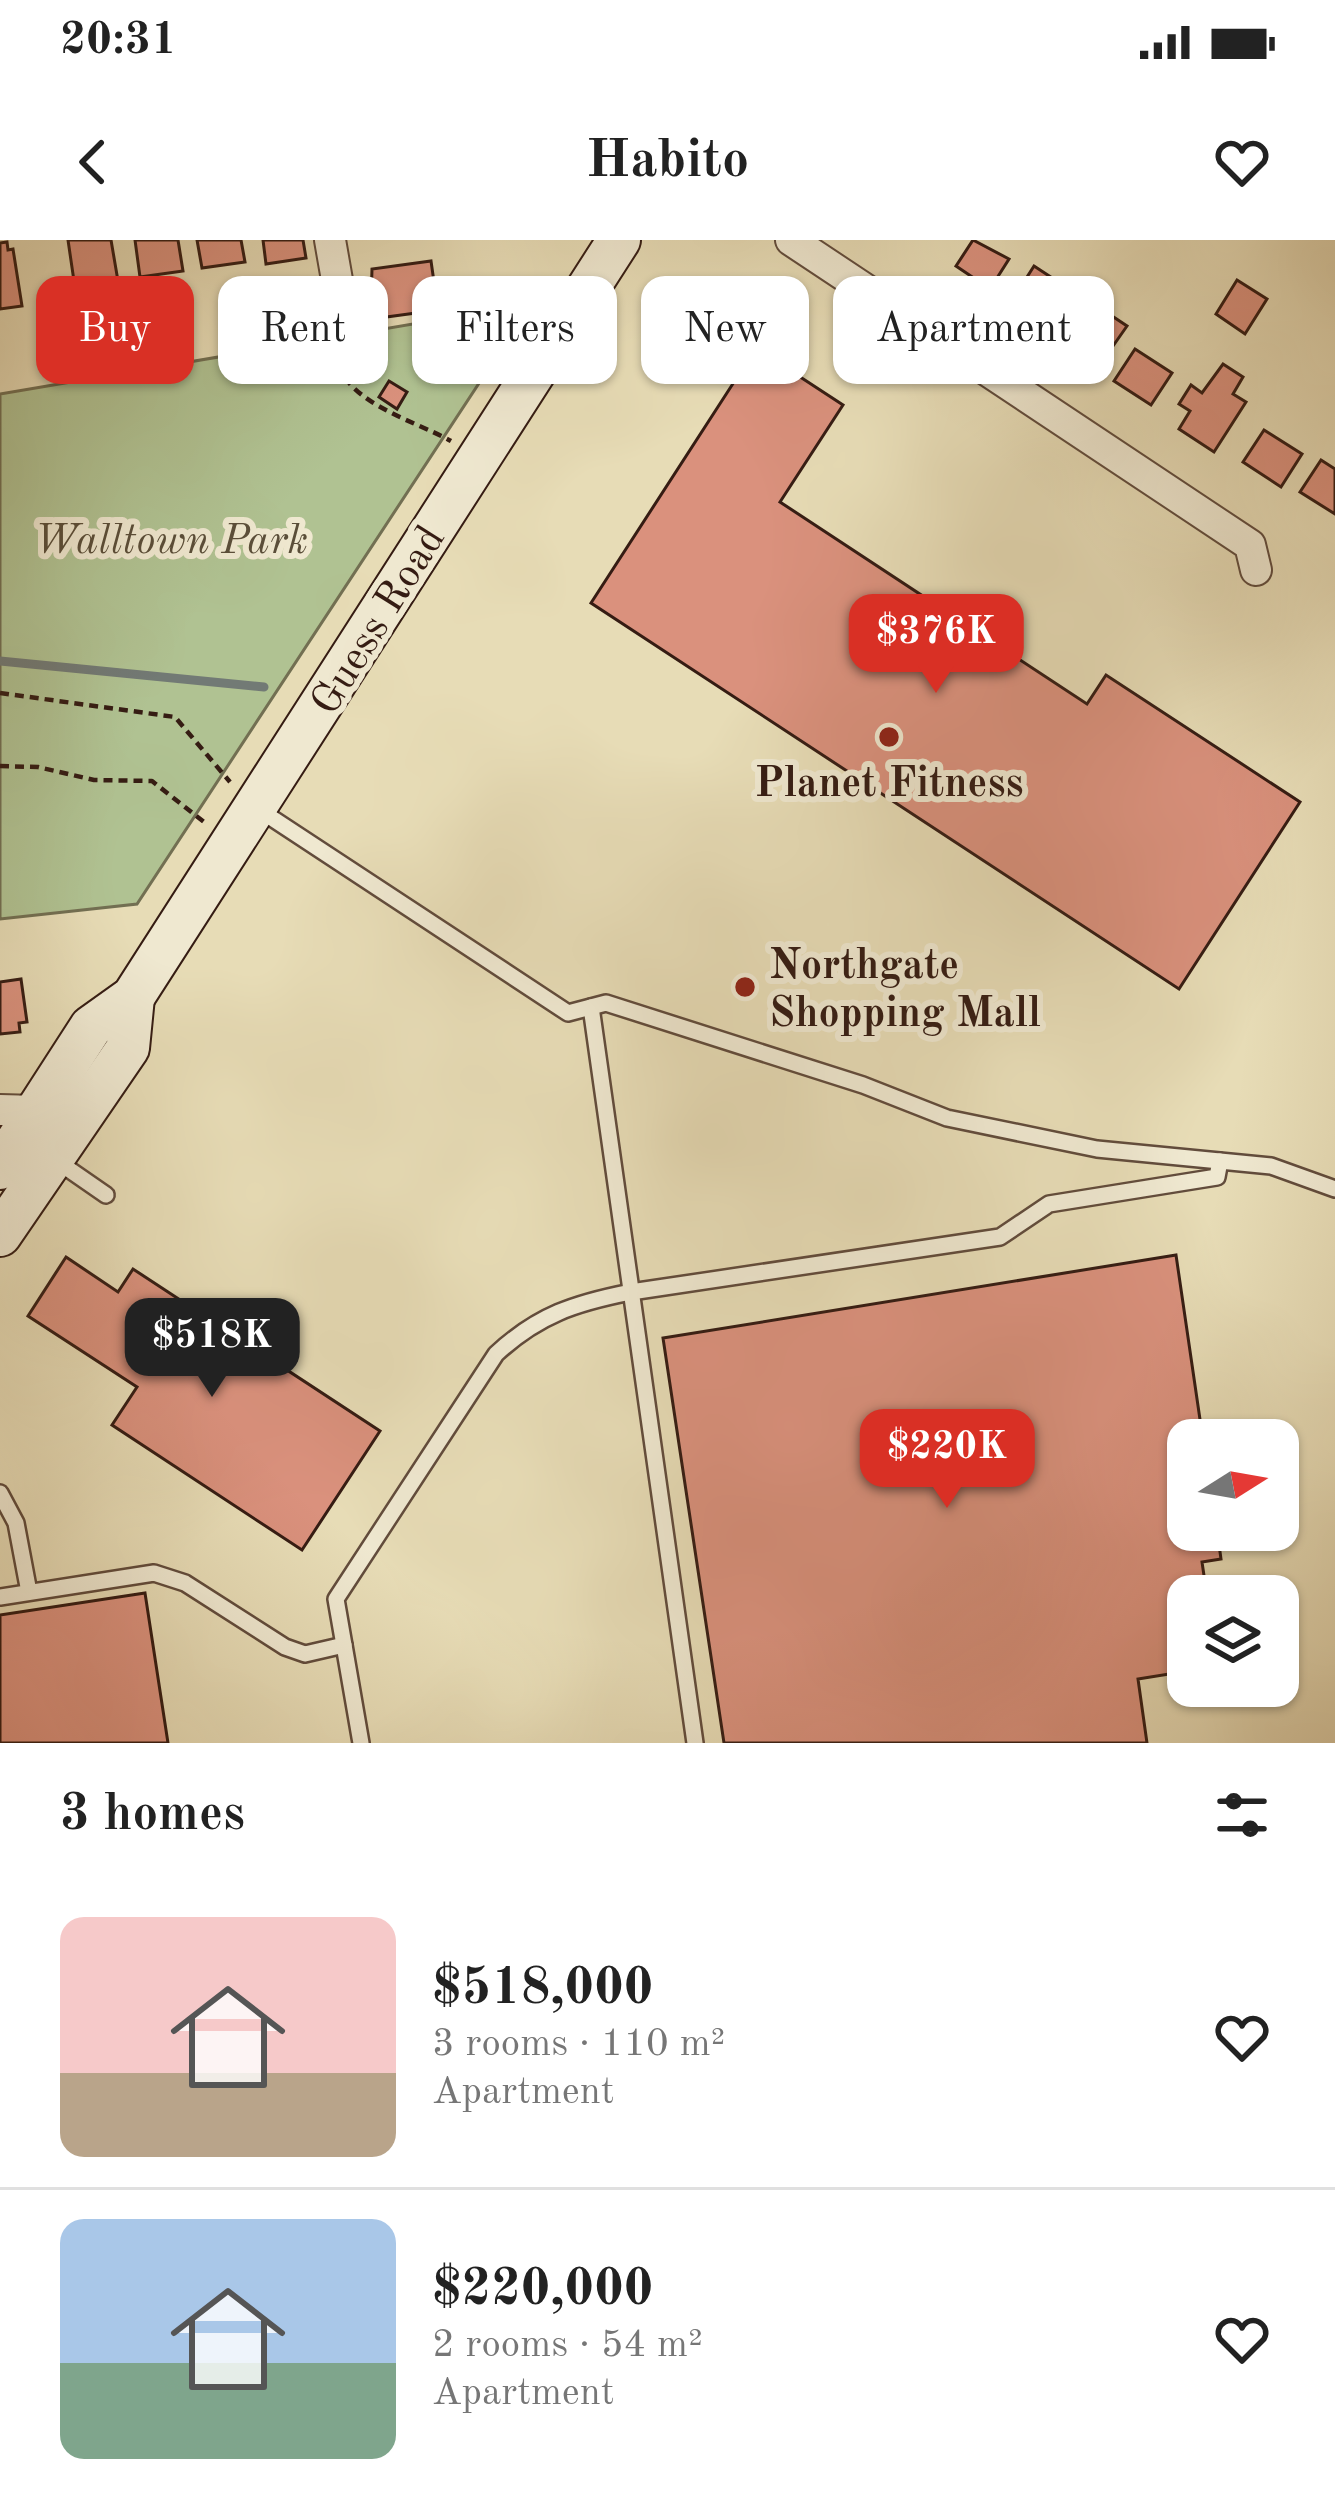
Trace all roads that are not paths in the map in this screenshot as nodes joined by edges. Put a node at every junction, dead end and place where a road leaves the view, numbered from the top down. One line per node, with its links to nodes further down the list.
1 (330, 240): 4 (street)
2 (619, 240): 6 (main road, Guess Road)
3 (791, 240): 5 (street)
4 (334, 276)
5 (1256, 570)
6 (245, 824): 7 (main road, Guess Road); 8 (lane)
7 (133, 997): 9 (main road, Guess Road); 10 (main road, Guess Road)
8 (591, 1007): 11 (lane); 16 (lane)
9 (18, 1111): 12 (main road, Guess Road)
10 (54, 1159): 14 (lane); 15 (main road, Guess Road)
11 (1220, 1161): 13 (lane); 16 (lane)
12 (0, 1168)
13 (1335, 1189)
14 (106, 1195)
15 (0, 1235)
16 (631, 1292): 20 (lane); 22 (lane)
17 (0, 1493): 18 (lane)
18 (29, 1592): 19 (lane); 20 (lane)
19 (0, 1597)
20 (344, 1645): 21 (lane)
21 (361, 1743)
22 (695, 1743)

